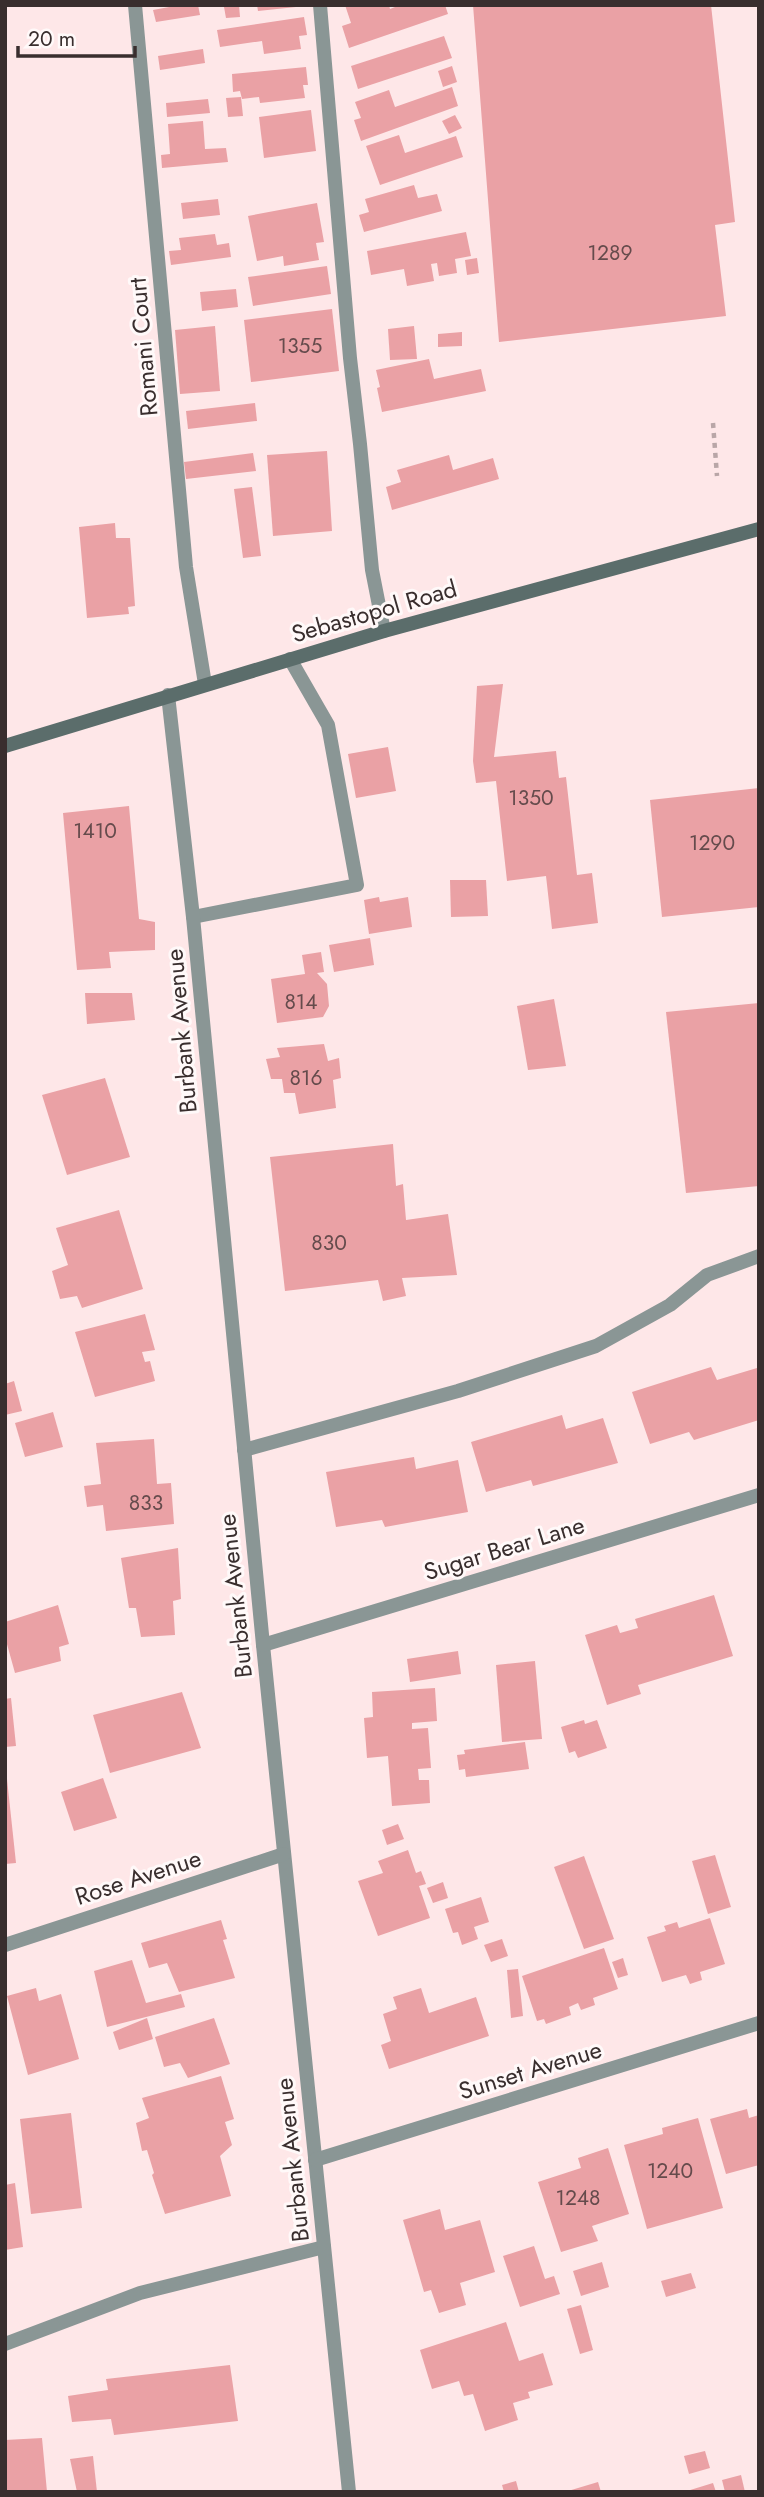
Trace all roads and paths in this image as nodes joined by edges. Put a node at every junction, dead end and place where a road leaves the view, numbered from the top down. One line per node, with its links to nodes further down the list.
1 (135, 5): 8 (street, Romani Court)
2 (320, 5): 6 (street)
3 (713, 423): 4 (path)
4 (717, 476)
5 (759, 529): 6 (main road, Sebastopol Road)
6 (384, 631): 7 (main road, Sebastopol Road)
7 (289, 659): 8 (main road, Sebastopol Road); 11 (street)
8 (205, 684): 9 (main road, Sebastopol Road)
9 (168, 695): 10 (main road, Sebastopol Road); 11 (street, Burbank Avenue)
10 (5, 746)
11 (193, 918): 13 (street, Burbank Avenue)
12 (759, 1256): 13 (street)
13 (244, 1450): 15 (street, Burbank Avenue)
14 (759, 1495): 15 (street, Sugar Bear Lane)
15 (263, 1645): 16 (street, Burbank Avenue)
16 (284, 1854): 17 (street, Rose Avenue); 19 (street, Burbank Avenue)
17 (5, 1945)
18 (759, 2023): 19 (street, Sunset Avenue)
19 (315, 2160): 20 (street, Burbank Avenue)
20 (324, 2246): 21 (street); 22 (street, Burbank Avenue)
21 (5, 2344)
22 (349, 2492)

